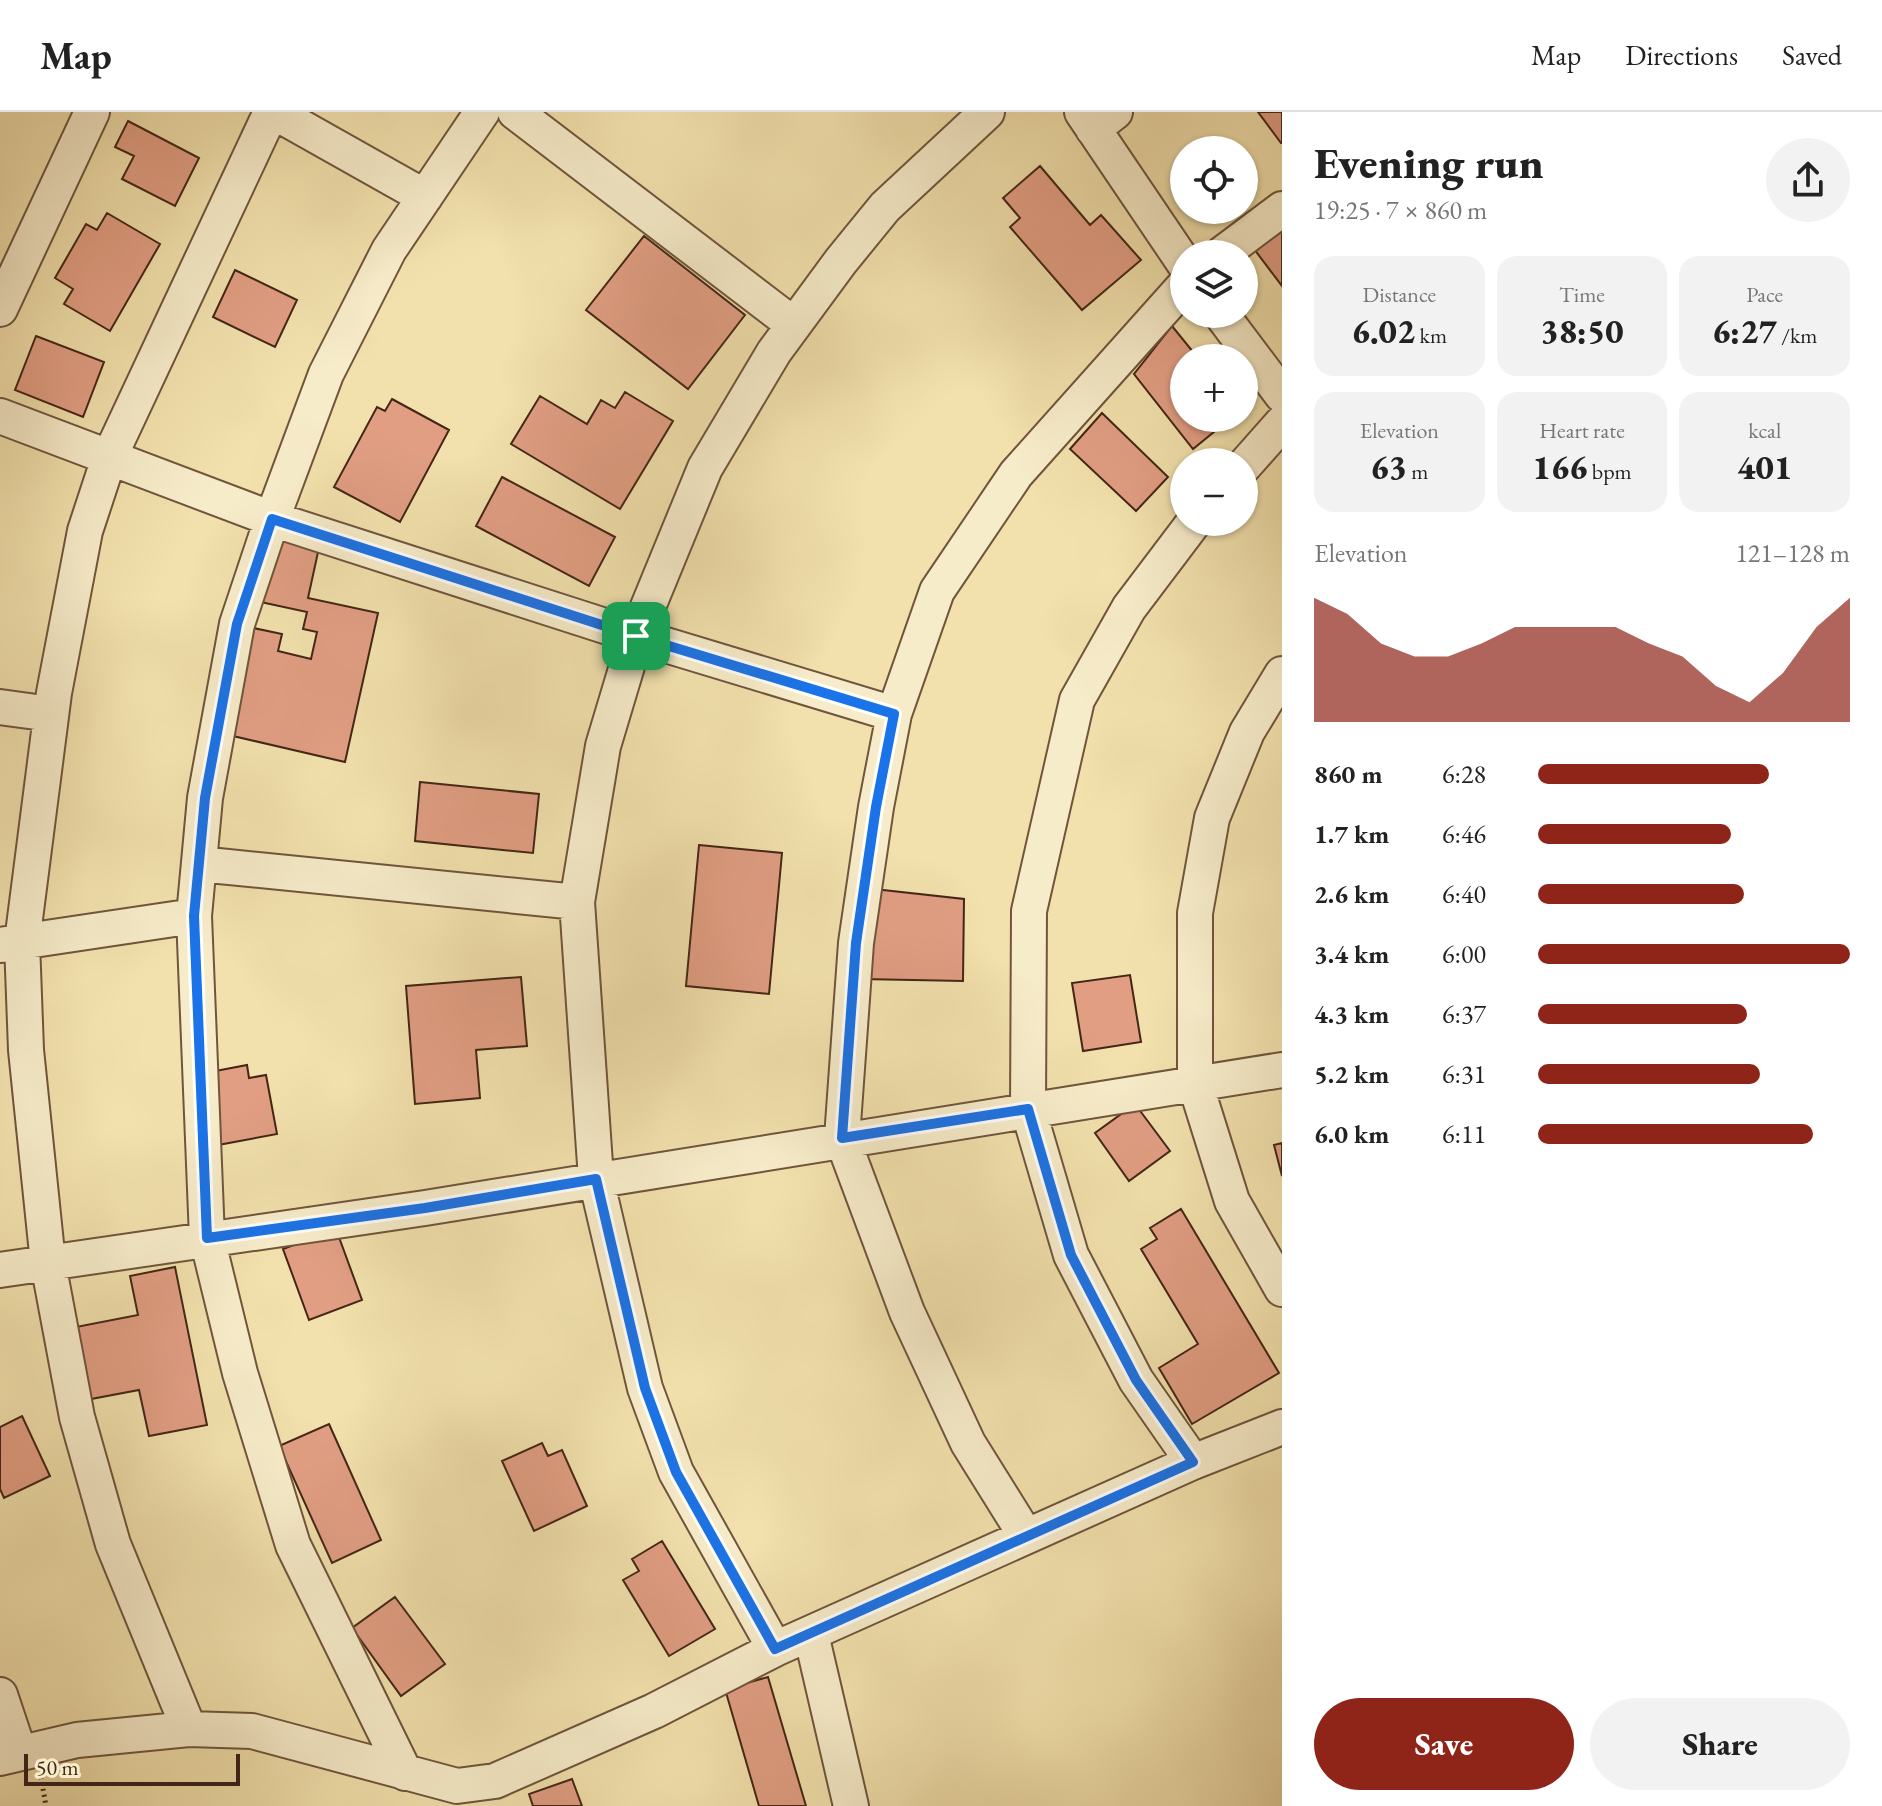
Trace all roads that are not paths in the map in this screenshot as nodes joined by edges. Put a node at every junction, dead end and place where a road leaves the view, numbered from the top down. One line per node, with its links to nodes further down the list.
1 (92, 112): 12 (street)
2 (273, 112): 7 (street); 19 (street)
3 (482, 112): 7 (street)
4 (515, 112): 13 (street)
5 (987, 112): 13 (street)
6 (1097, 118): 9 (street)
7 (425, 197): 20 (street)
8 (1282, 209): 10 (street)
9 (1170, 240)
10 (1241, 240)
11 (1170, 302): 26 (street)
12 (0, 309)
13 (794, 325): 22 (street)
14 (1232, 328): 15 (street)
15 (1282, 395)
16 (0, 416): 19 (street)
17 (1282, 423): 18 (street)
18 (1258, 450)
19 (109, 458): 20 (street); 25 (street)
20 (272, 519): 22 (street); 27 (street)
21 (1183, 536): 33 (street)
22 (636, 636): 26 (street); 28 (street)
23 (1282, 674): 32 (street)
24 (0, 707): 25 (street)
25 (51, 714): 30 (street)
26 (894, 714): 34 (street)
27 (199, 864): 28 (street); 29 (street)
28 (577, 902): 35 (street)
29 (194, 916): 30 (street); 36 (street)
30 (11, 944): 37 (street)
31 (1282, 1070): 32 (street)
32 (1195, 1083): 33 (street); 39 (street)
33 (1028, 1109): 34 (street); 41 (street)
34 (842, 1138): 35 (street); 42 (street)
35 (596, 1179): 36 (street); 44 (street)
36 (207, 1238): 37 (street); 48 (street)
37 (48, 1263): 38 (street); 46 (street)
38 (0, 1270)
39 (1282, 1289)
40 (1282, 1427): 41 (street)
41 (1193, 1462): 42 (street)
42 (1026, 1536): 43 (street)
43 (811, 1634): 44 (street); 49 (street)
44 (775, 1649): 48 (street)
45 (0, 1695): 47 (street)
46 (189, 1729): 47 (street); 48 (street)
47 (10, 1755)
48 (405, 1773)
49 (851, 1806)

